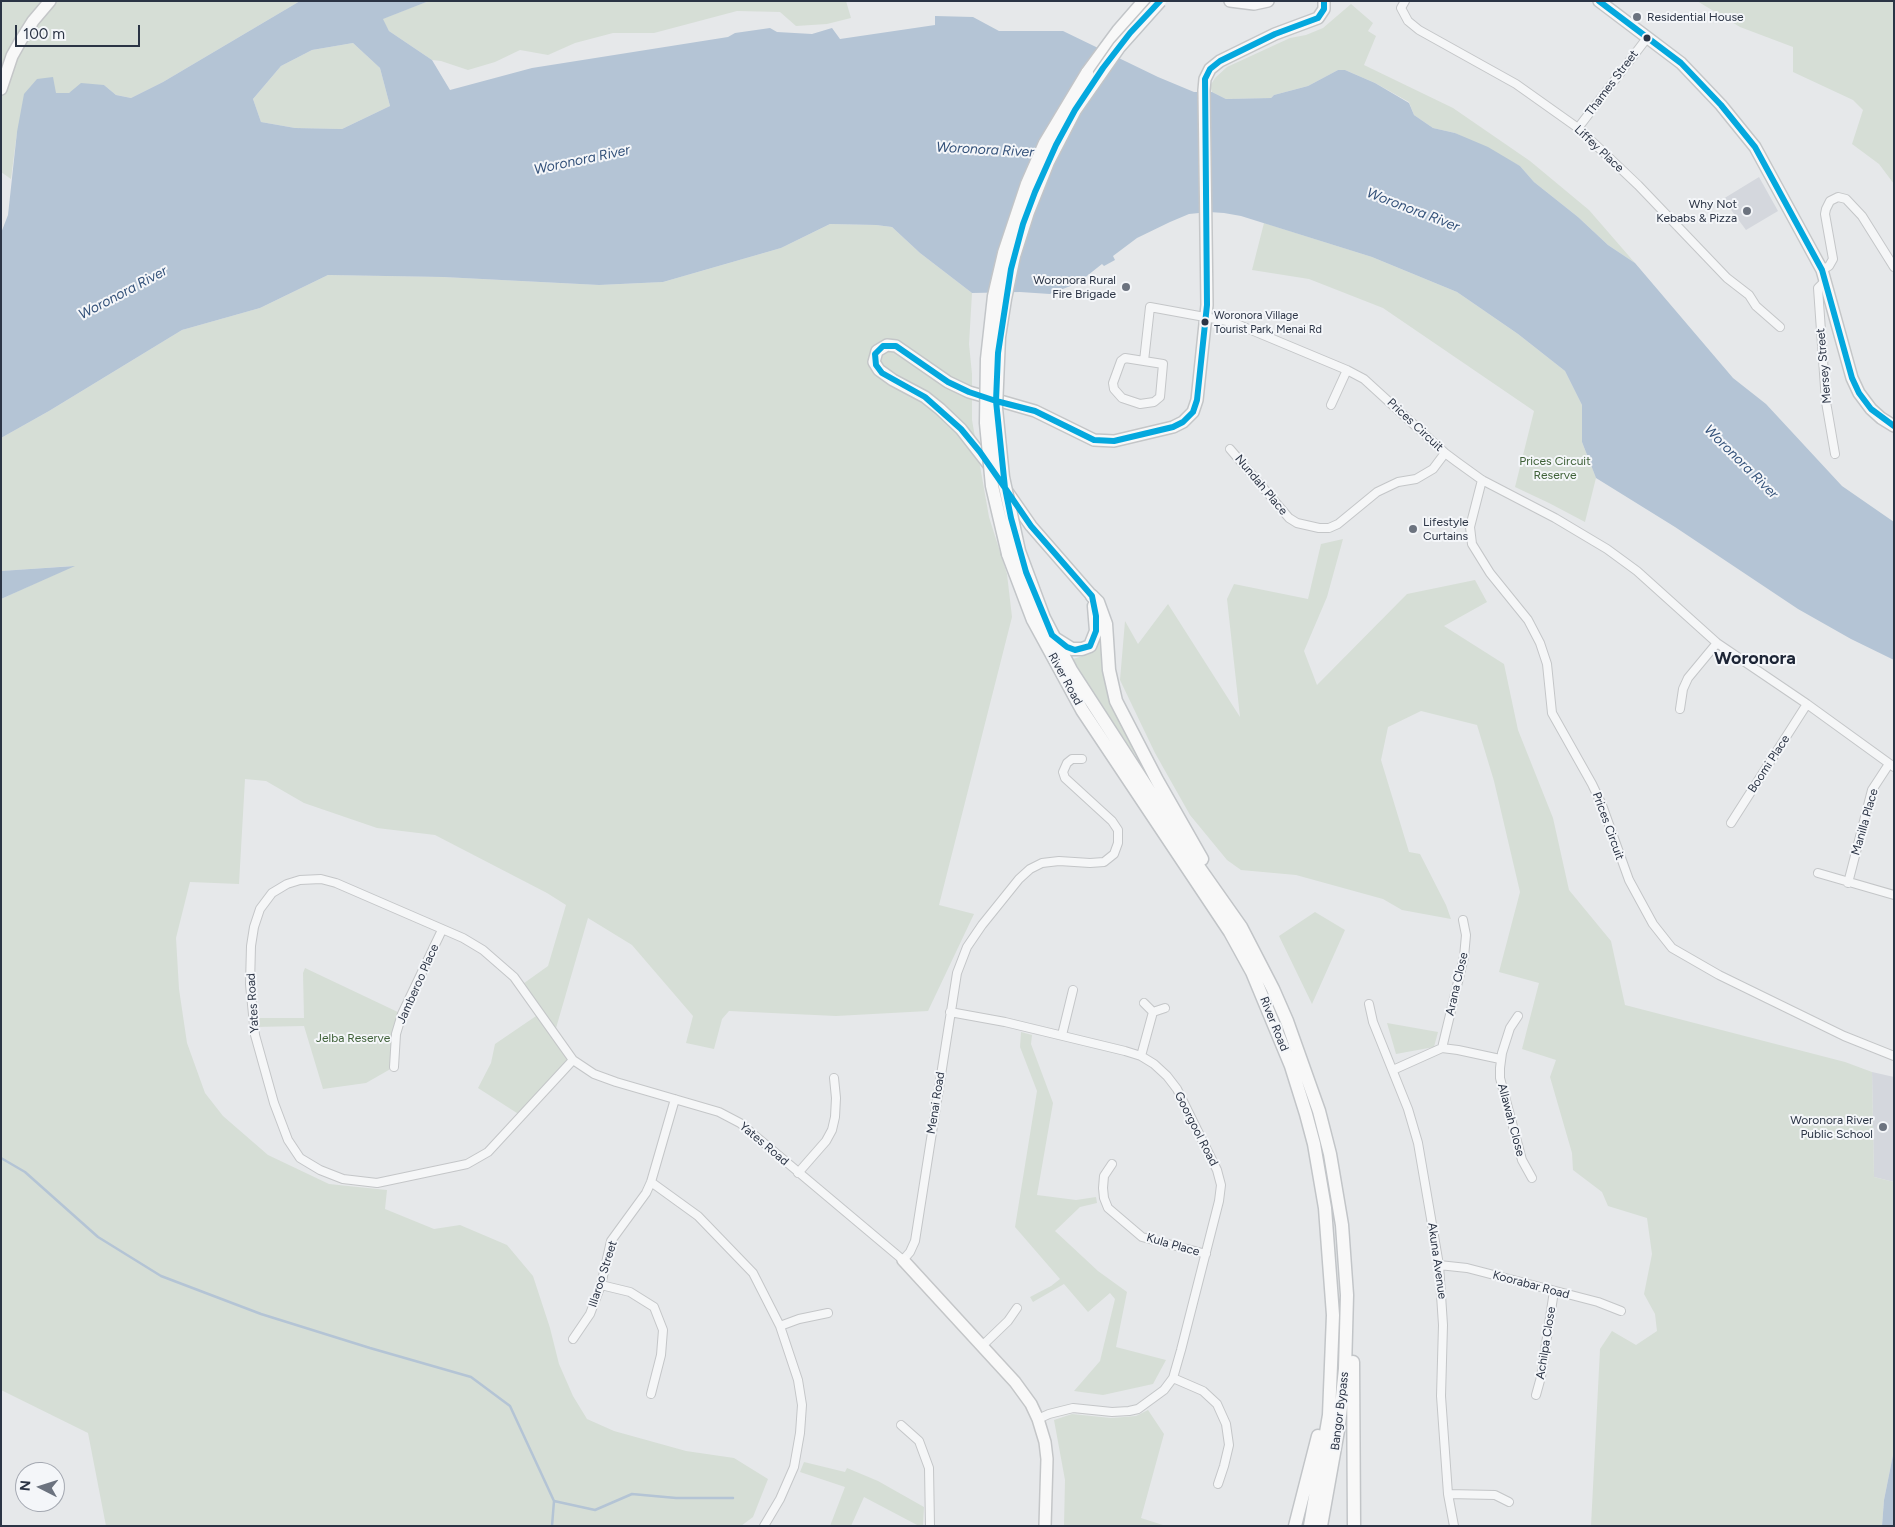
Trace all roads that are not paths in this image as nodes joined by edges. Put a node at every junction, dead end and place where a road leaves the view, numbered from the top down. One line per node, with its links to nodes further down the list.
1 (50, 1): 10 (street)
2 (1144, 1): 24 (main road, River Road, bridge)
3 (1160, 1): 24 (main road, River Road, bridge)
4 (1230, 1): 5 (street)
5 (1268, 1)
6 (1405, 1): 11 (street, Liffey Place)
7 (1599, 1): 9 (street)
8 (1325, 2): 14 (street)
9 (1647, 38): 11 (street, Thames Street); 13 (street)
10 (1, 89)
11 (1578, 128): 15 (street, Liffey Place)
12 (1894, 267): 13 (street)
13 (1823, 275): 19 (street); 22 (street, Mersey Street)
14 (1206, 316): 16 (street, Prices Circuit); 17 (street, Prices Circuit); 25 (street)
15 (1780, 327)
16 (1144, 361): 16 (street)
17 (1347, 370): 18 (street); 21 (street, Prices Circuit)
18 (1331, 405)
19 (1894, 426)
20 (1230, 449): 21 (street, Nundah Place)
21 (1445, 453): 23 (street, Prices Circuit)
22 (1835, 454)
23 (1482, 480): 27 (street, Prices Circuit); 49 (street, Prices Circuit)
24 (1014, 552): 26 (main road, River Road); 69 (main road, River Road)
25 (1092, 596): 26 (main road); 35 (main road)
26 (1052, 635): 35 (main road, River Road)
27 (1717, 643): 28 (street, Prices Circuit); 29 (street)
28 (1807, 704): 31 (street, Prices Circuit); 32 (street, Boomi Place)
29 (1680, 709)
30 (1082, 759): 43 (street, Menai Road)
31 (1891, 766): 34 (street, Manilla Place)
32 (1731, 823)
33 (1818, 873): 34 (street)
34 (1848, 883): 36 (street)
35 (1218, 892): 65 (main road, River Road)
36 (1894, 895)
37 (1463, 920): 47 (street, Arana Close)
38 (442, 930): 51 (street, Yates Road); 51 (street, Yates Road); 52 (street, Jamberoo Place)
39 (1074, 990): 46 (street)
40 (1144, 1003): 44 (street)
41 (1369, 1004): 53 (street, Akuna Avenue)
42 (1166, 1008): 44 (street)
43 (950, 1012): 46 (street, Goorgool Road); 61 (street, Menai Road)
44 (1152, 1012): 48 (street)
45 (1518, 1016): 50 (street)
46 (1062, 1035): 48 (street, Goorgool Road)
47 (1442, 1048): 50 (street); 53 (street)
48 (1141, 1056): 60 (street, Goorgool Road)
49 (1894, 1056)
50 (1500, 1059): 58 (street, Allawah Close)
51 (573, 1060): 55 (street, Yates Road)
52 (394, 1067)
53 (1393, 1070): 62 (street, Akuna Avenue)
54 (834, 1078): 57 (street)
55 (676, 1099): 57 (street, Yates Road); 59 (street, Illaroo Street)
56 (1112, 1164): 60 (street, Kula Place)
57 (798, 1173): 61 (street, Yates Road)
58 (1532, 1178)
59 (651, 1182): 63 (street, Illaroo Street); 70 (street)
60 (1206, 1254): 73 (street, Goorgool Road)
61 (903, 1260): 72 (street)
62 (1439, 1265): 64 (street, Koorabar Road); 79 (street, Akuna Avenue)
63 (601, 1285): 71 (street, Illaroo Street); 74 (street)
64 (1554, 1291): 67 (street, Koorabar Road); 75 (street, Achilpa Close)
65 (1348, 1295): 86 (main road, Bangor Bypass); 87 (main road)
66 (1017, 1308): 72 (street)
67 (1621, 1311)
68 (828, 1312): 70 (street)
69 (1333, 1315): 84 (main road); 85 (main road, Bangor Bypass)
70 (780, 1326): 81 (street)
71 (573, 1339)
72 (982, 1346): 76 (street)
73 (1173, 1378): 76 (street, Goorgool Road); 78 (street)
74 (651, 1394)
75 (1536, 1394)
76 (1038, 1419): 83 (street)
77 (901, 1425): 82 (street)
78 (1218, 1484)
79 (1448, 1494): 80 (street); 88 (street, Akuna Avenue)
80 (1509, 1502)
81 (764, 1526)
82 (930, 1526)
83 (1045, 1526)
84 (1295, 1526)
85 (1310, 1526)
86 (1321, 1526)
87 (1354, 1526)
88 (1454, 1526)

